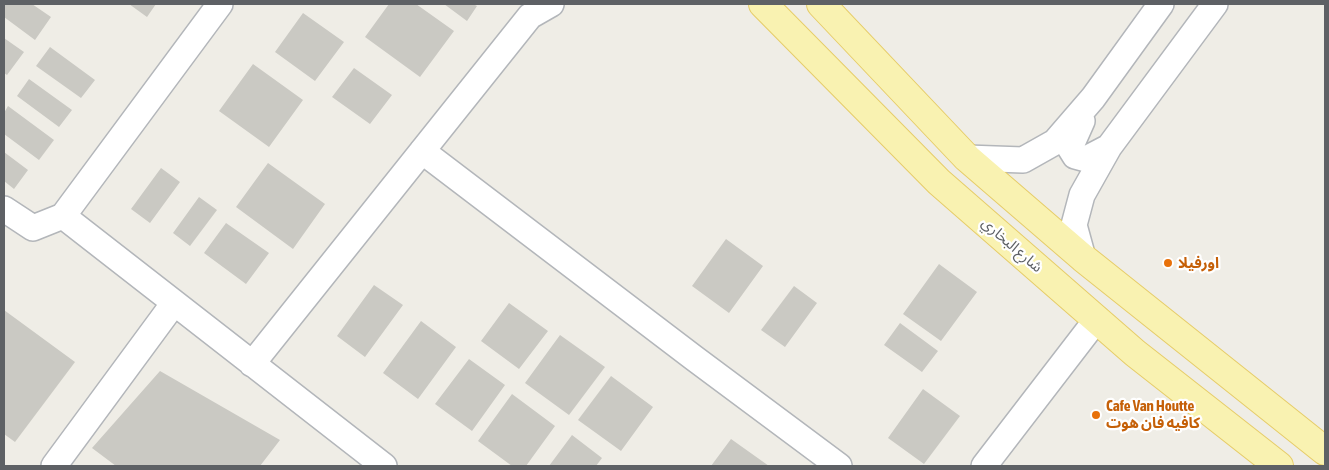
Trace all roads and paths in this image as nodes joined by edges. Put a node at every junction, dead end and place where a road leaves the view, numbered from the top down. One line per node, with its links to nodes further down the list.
1 (220, 4): 12 (street)
2 (551, 4): 9 (street)
3 (763, 4): 15 (main road, شارع البخاري)
4 (821, 4): 10 (main road)
5 (1161, 4): 7 (street)
6 (1215, 4): 8 (street)
7 (1093, 98): 8 (street); 10 (street)
8 (1108, 147): 13 (street)
9 (422, 151): 16 (street); 20 (street)
10 (967, 158): 13 (main road)
11 (4, 209): 12 (street)
12 (63, 216): 14 (street)
13 (1083, 258): 17 (main road)
14 (174, 303): 16 (street); 18 (street)
15 (1097, 320): 21 (street); 22 (main road, شارع البخاري)
16 (252, 364): 19 (street)
17 (1325, 451)
18 (54, 466)
19 (384, 466)
20 (839, 466)
21 (984, 466)
22 (1280, 466)

